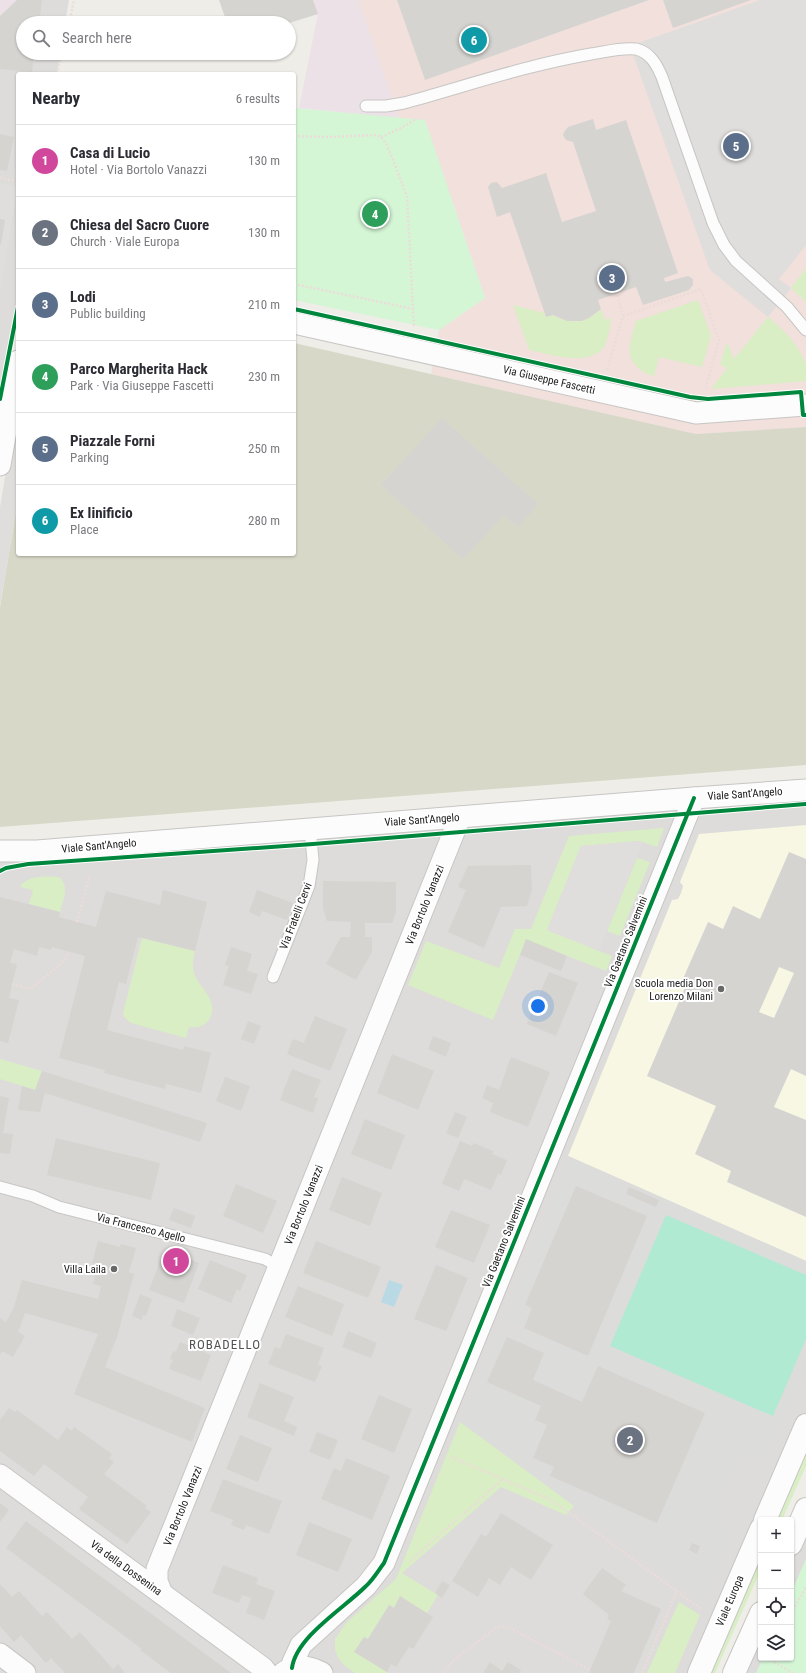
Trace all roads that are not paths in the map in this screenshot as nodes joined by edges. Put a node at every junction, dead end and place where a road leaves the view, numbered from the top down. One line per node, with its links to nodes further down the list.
1 (366, 106): 3 (lane)
2 (296, 323): 5 (street, Via Giuseppe Fascetti)
3 (806, 330)
4 (16, 373): 6 (street)
5 (806, 405)
6 (0, 465)
7 (806, 790): 8 (street, Viale Sant'Angelo)
8 (694, 798): 9 (street, Viale Sant'Angelo); 26 (street, Via Gaetano Salvemini)
9 (460, 817): 10 (street, Viale Sant'Angelo); 16 (street, Via Bortolo Vanazzi)
10 (310, 828): 12 (street, Viale Sant'Angelo); 14 (lane, Via Fratelli Cervi)
11 (0, 851): 12 (street)
12 (37, 851): 13 (street)
13 (0, 860)
14 (273, 977)
15 (0, 1187): 16 (lane, Via Francesco Agello)
16 (276, 1274): 23 (street, Via Bortolo Vanazzi)
17 (806, 1425): 20 (street)
18 (0, 1475): 23 (street, Via della Dossenina)
19 (806, 1509): 22 (street)
20 (766, 1517)
21 (758, 1536): 30 (street, Viale Europa)
22 (794, 1537)
23 (162, 1594): 27 (street, Via della Dossenina)
24 (758, 1619): 31 (street)
25 (0, 1654): 29 (street)
26 (294, 1661): 27 (street, Via della Dossenina); 28 (street); 28 (street)
27 (260, 1667)
28 (318, 1671)
29 (25, 1673)
30 (699, 1673)
31 (734, 1673)

